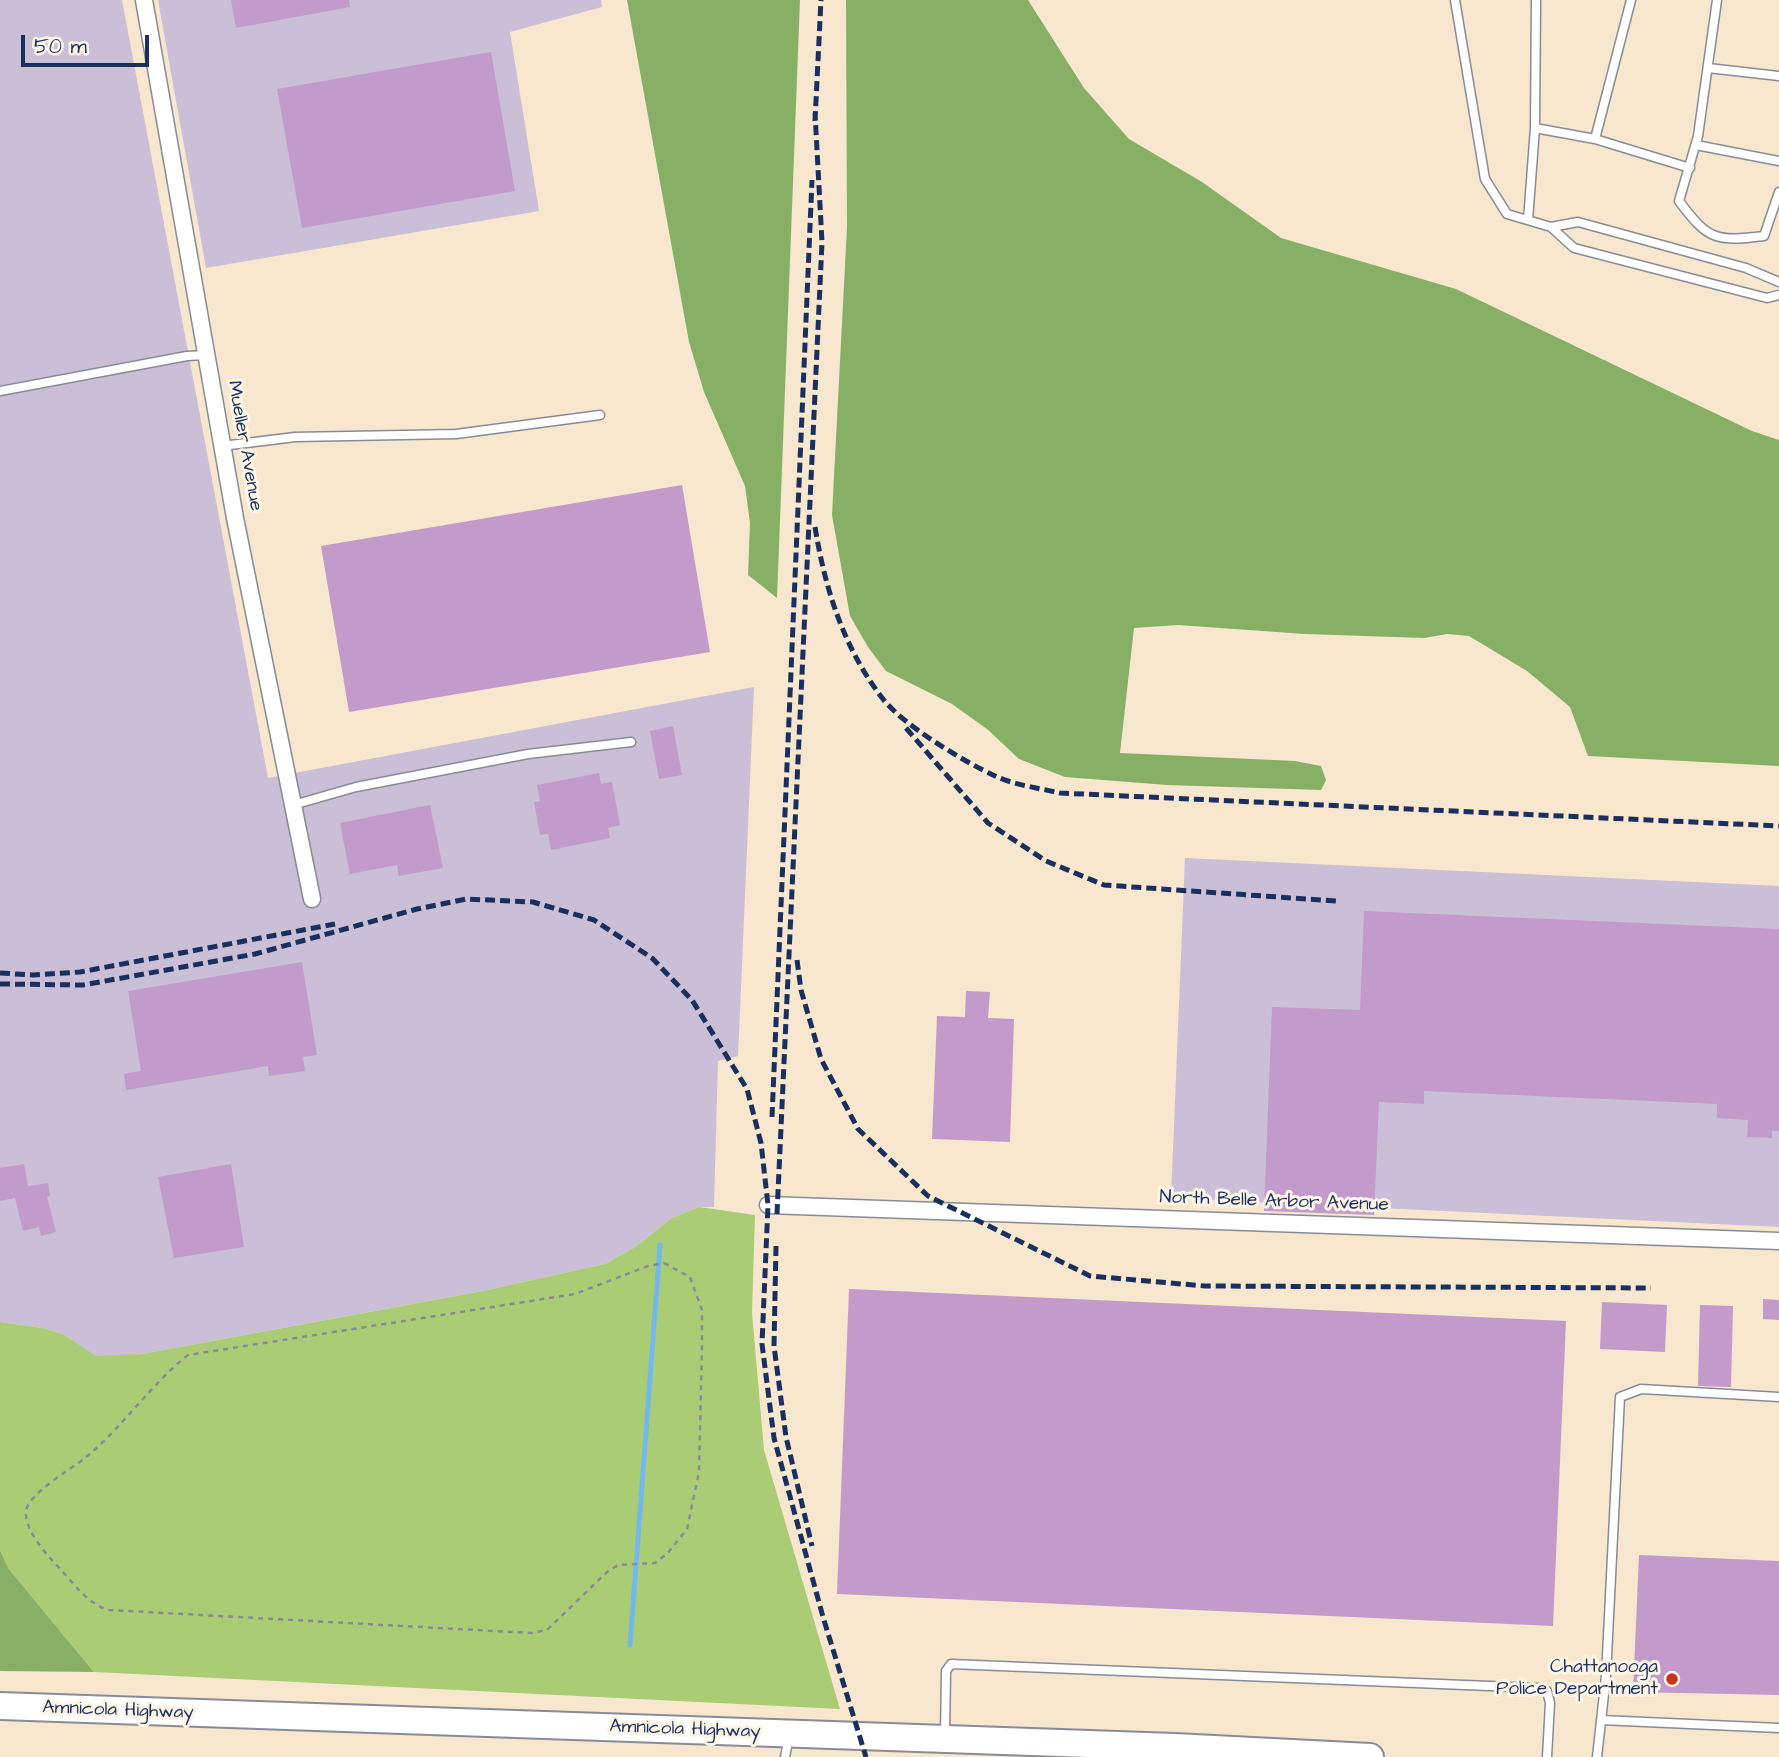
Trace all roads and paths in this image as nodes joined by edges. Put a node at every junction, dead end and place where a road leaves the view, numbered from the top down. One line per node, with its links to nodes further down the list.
1 (144, 0): 18 (street, Mueller Avenue)
2 (1455, 0): 14 (lane)
3 (1536, 0): 8 (lane)
4 (1631, 0): 9 (lane)
5 (1717, 0): 6 (lane)
6 (1708, 68): 7 (lane); 10 (lane)
7 (1779, 76)
8 (1535, 128): 9 (lane); 14 (lane)
9 (1595, 139): 12 (lane)
10 (1696, 145): 11 (lane); 12 (lane)
11 (1779, 161)
12 (1690, 168): 13 (lane)
13 (1779, 192)
14 (1528, 220): 15 (lane)
15 (1551, 226): 16 (lane); 17 (lane)
16 (1779, 282)
17 (1779, 295)
18 (206, 355): 19 (lane); 21 (street, Mueller Avenue)
19 (0, 391)
20 (600, 415): 21 (lane)
21 (222, 446): 23 (street, Mueller Avenue)
22 (631, 742): 23 (lane)
23 (293, 805): 24 (street, Mueller Avenue)
24 (312, 898)
25 (768, 1205): 26 (street, North Belle Arbor Avenue)
26 (1779, 1241)
27 (1779, 1397): 30 (lane)
28 (631, 1565): 28 (path)
29 (0, 1706): 33 (main road, Amnicola Highway)
30 (1601, 1720): 31 (lane); 37 (lane)
31 (1779, 1728)
32 (956, 1742): 33 (main road, Amnicola Highway); 34 (main road, Amnicola Highway); 36 (lane)
33 (787, 1745)
34 (1172, 1752): 35 (main road, Amnicola Highway)
35 (1370, 1757)
36 (1547, 1757)
37 (1597, 1757)

